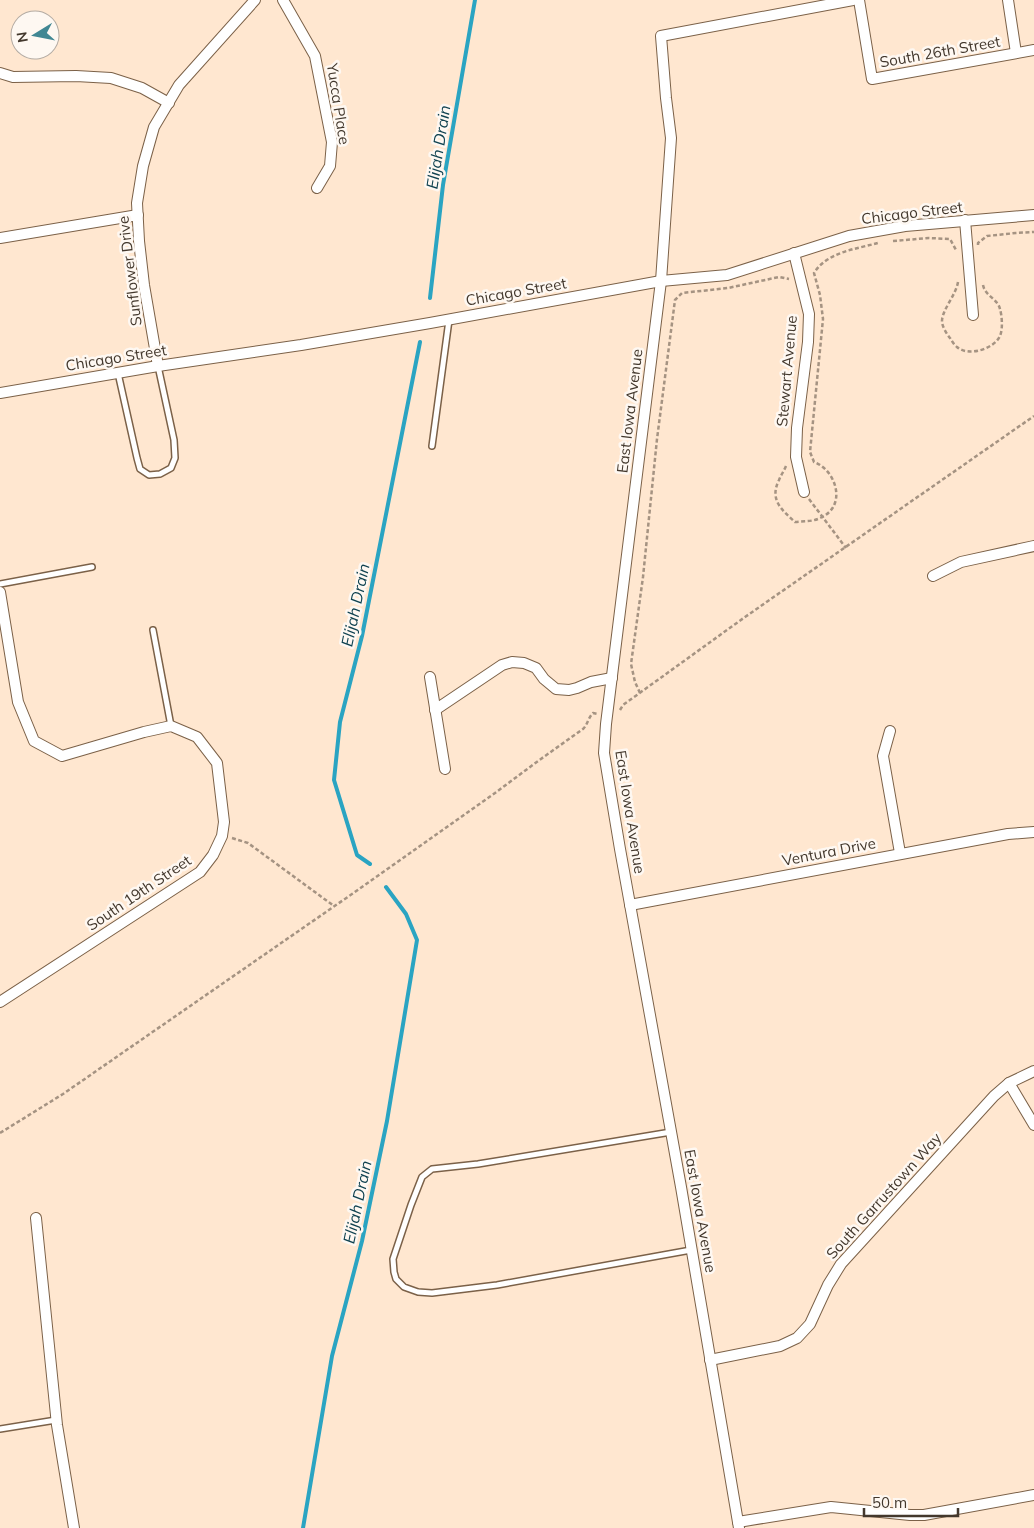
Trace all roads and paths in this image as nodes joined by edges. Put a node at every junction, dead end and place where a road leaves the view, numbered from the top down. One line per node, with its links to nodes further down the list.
1 (255, 0): 9 (street, Sunflower Drive)
2 (283, 0): 10 (street, Yucca Place)
3 (853, 0): 16 (street, East Iowa Avenue)
4 (858, 0): 7 (street, South 26th Street)
5 (1008, 0): 7 (street)
6 (1034, 50): 7 (street, South 26th Street)
7 (1016, 53)
8 (0, 73): 9 (street)
9 (169, 103): 11 (street, Sunflower Drive)
10 (317, 188)
11 (138, 215): 14 (street); 19 (street, Sunflower Drive)
12 (1034, 215): 13 (street, Chicago Street)
13 (965, 220): 15 (street, Chicago Street); 17 (street)
14 (0, 238)
15 (794, 254): 16 (street, Chicago Street); 24 (street, Stewart Avenue)
16 (661, 281): 18 (street, Chicago Street); 33 (street, East Iowa Avenue)
17 (973, 315)
18 (449, 319): 19 (street, Chicago Street); 23 (lane)
19 (158, 366): 20 (street, Chicago Street); 20 (lane)
20 (118, 373): 21 (street, Chicago Street)
21 (0, 393)
22 (1034, 416): 26 (path)
23 (432, 446)
24 (804, 492): 26 (path)
25 (1034, 546): 28 (street)
26 (846, 548): 36 (path)
27 (92, 567): 29 (lane)
28 (933, 576)
29 (0, 584)
30 (0, 592): 37 (street)
31 (152, 630): 37 (lane)
32 (430, 677): 34 (street)
33 (612, 678): 34 (street); 43 (street, East Iowa Avenue)
34 (435, 710): 39 (street)
35 (598, 714): 44 (path)
36 (619, 716)
37 (171, 726): 41 (street, South 19th Street)
38 (890, 731): 42 (street)
39 (446, 769)
40 (1034, 832): 42 (street, Ventura Drive)
41 (222, 836): 44 (path); 45 (street, South 19th Street)
42 (900, 853): 43 (street, Ventura Drive)
43 (630, 905): 49 (street, East Iowa Avenue)
44 (334, 906): 50 (path)
45 (0, 1002)
46 (1034, 1071): 47 (street, South Garrustown Way)
47 (1009, 1083): 48 (street); 53 (street, South Garrustown Way)
48 (1034, 1125)
49 (670, 1132): 52 (street, East Iowa Avenue); 52 (lane)
50 (0, 1133)
51 (36, 1218): 54 (street)
52 (691, 1250): 53 (street, East Iowa Avenue)
53 (710, 1360): 57 (street, East Iowa Avenue)
54 (57, 1420): 55 (lane); 58 (street)
55 (0, 1430)
56 (1034, 1495): 57 (street)
57 (738, 1525)
58 (74, 1528)

